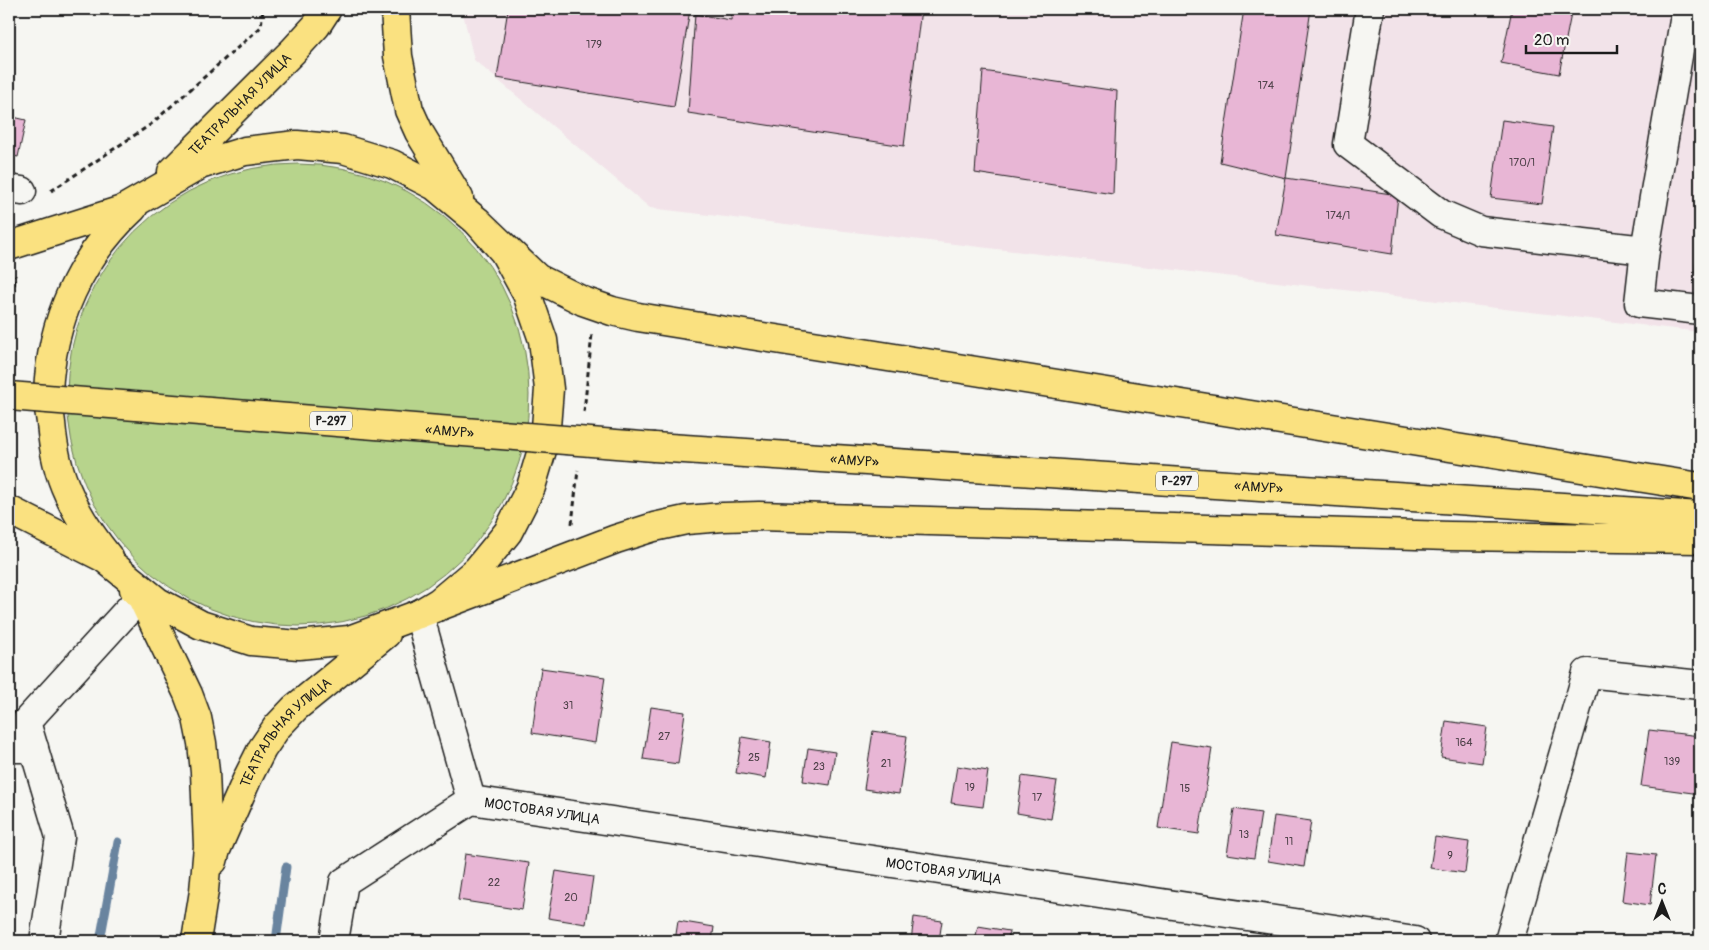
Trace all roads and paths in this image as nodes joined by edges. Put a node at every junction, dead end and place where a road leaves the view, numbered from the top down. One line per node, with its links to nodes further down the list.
1 (263, 9): 6 (path)
2 (327, 9): 7 (main road, ТЕАТРАЛЬНАЯ УЛИЦА)
3 (395, 9): 8 (main road)
4 (1370, 9): 10 (street)
5 (1686, 9): 10 (street)
6 (49, 193)
7 (148, 196): 8 (main road); 9 (main road); 18 (main road)
8 (477, 221): 14 (main road); 20 (main road)
9 (13, 245): 12 (path)
10 (1645, 250): 11 (street)
11 (1700, 310)
12 (9, 367)
13 (9, 396): 16 (main road, «АМУР» / Р-297, bridge)
14 (1700, 487)
15 (9, 510): 18 (main road)
16 (1700, 516)
17 (1700, 539): 20 (main road)
18 (117, 568): 19 (main road, ТЕАТРАЛЬНАЯ УЛИЦА); 20 (main road)
19 (141, 596): 22 (street); 24 (main road, ТЕАТРАЛЬНАЯ УЛИЦА)
20 (419, 614): 23 (street); 24 (main road, ТЕАТРАЛЬНАЯ УЛИЦА)
21 (1700, 685): 29 (street)
22 (21, 748): 25 (street)
23 (471, 800): 27 (street); 28 (street, МОСТОВАЯ УЛИЦА)
24 (204, 891): 26 (main road, ТЕАТРАЛЬНАЯ УЛИЦА)
25 (44, 941)
26 (196, 941)
27 (334, 941)
28 (1415, 941)
29 (1509, 941)

